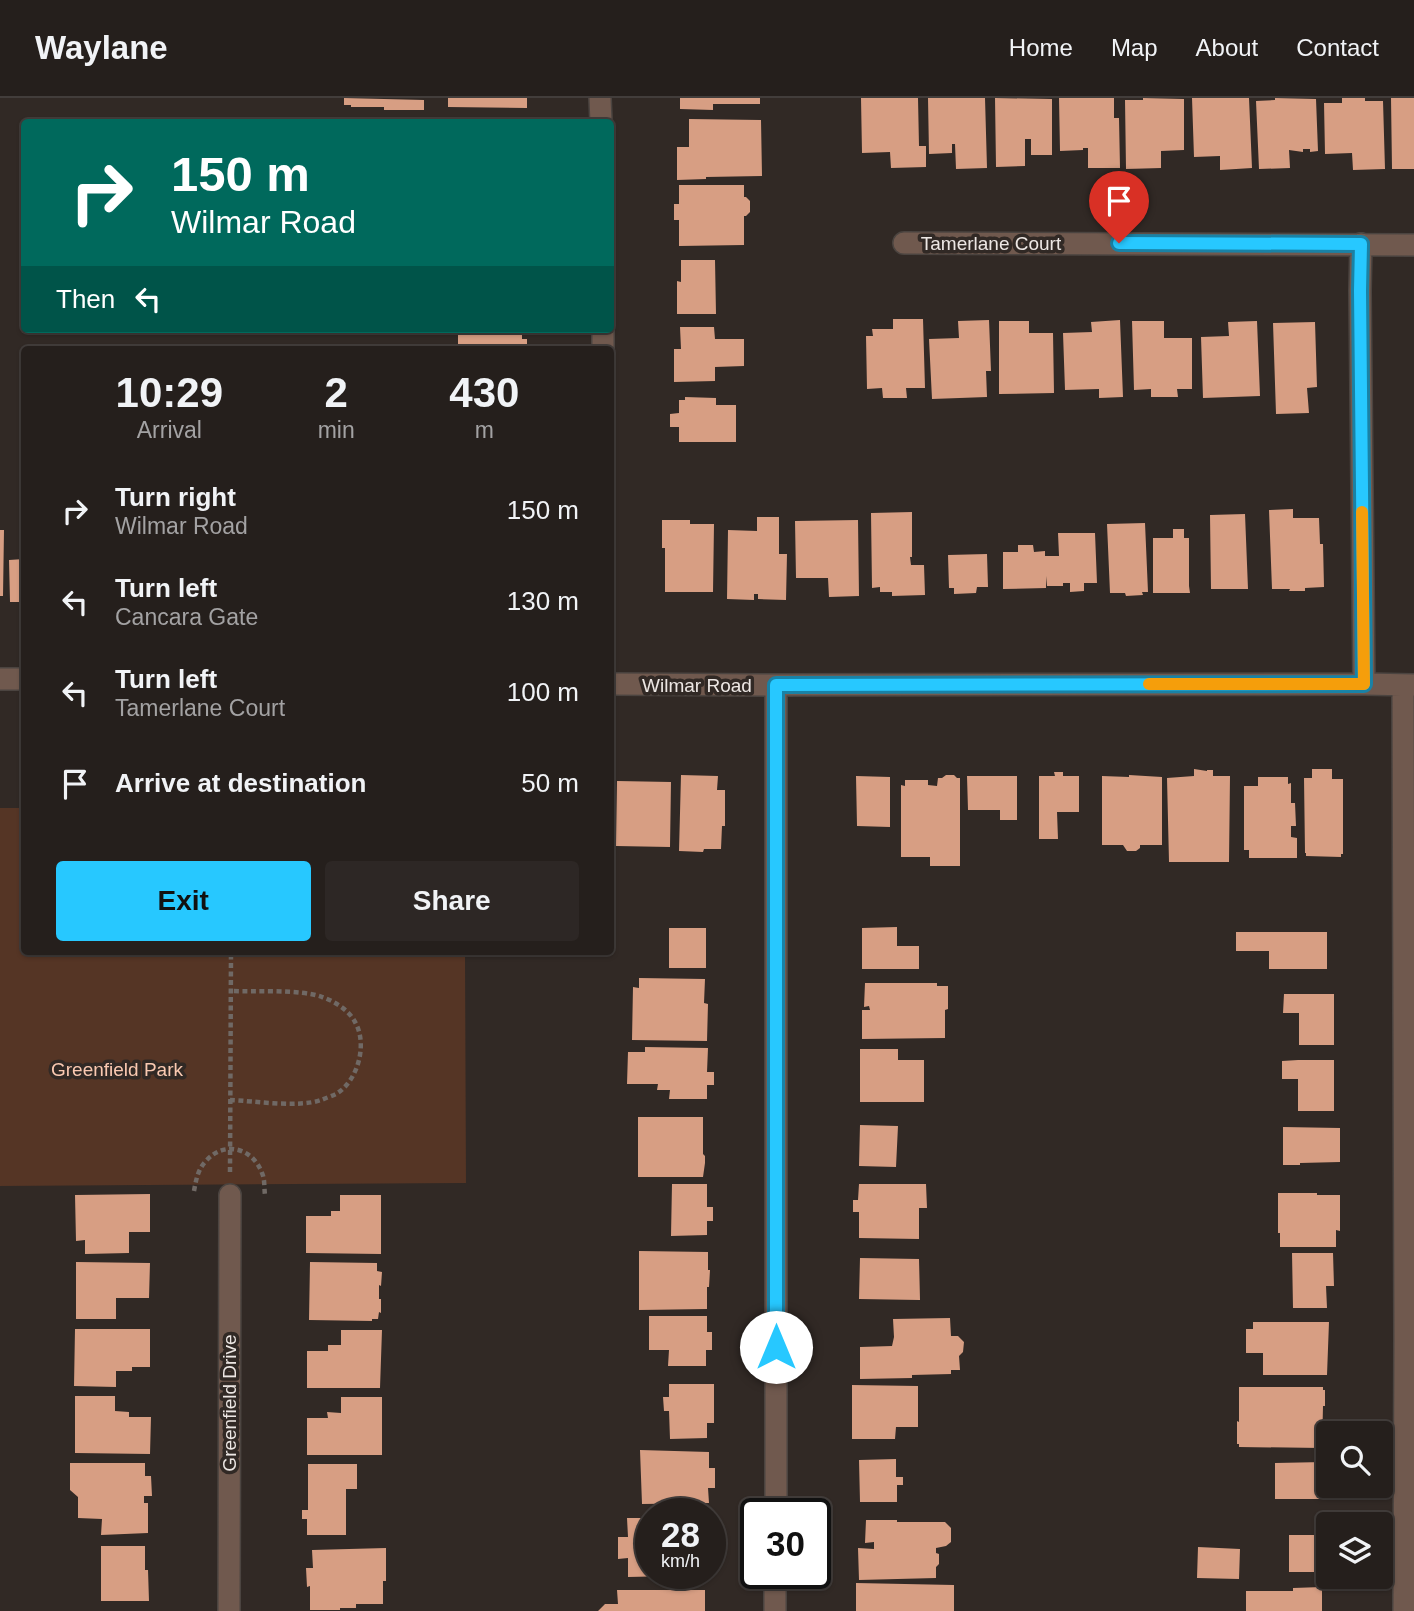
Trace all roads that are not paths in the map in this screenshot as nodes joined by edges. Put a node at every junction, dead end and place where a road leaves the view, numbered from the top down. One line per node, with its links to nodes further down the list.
1 (600, 98): 2 (street)
2 (601, 119)
3 (904, 243): 4 (street, Tamerlane Court)
4 (1361, 244): 5 (street, Tamerlane Court); 9 (street)
5 (1414, 245)
6 (0, 679): 7 (street)
7 (21, 679)
8 (614, 684): 10 (street, Wilmar Road)
9 (1364, 684): 10 (street, Wilmar Road); 11 (street, Wilmar Road)
10 (776, 685): 13 (street)
11 (1408, 685): 17 (street)
12 (230, 1195): 15 (street, Greenfield Drive)
13 (775, 1498)
14 (775, 1589): 16 (street)
15 (229, 1611)
16 (775, 1611)
17 (1404, 1611)

